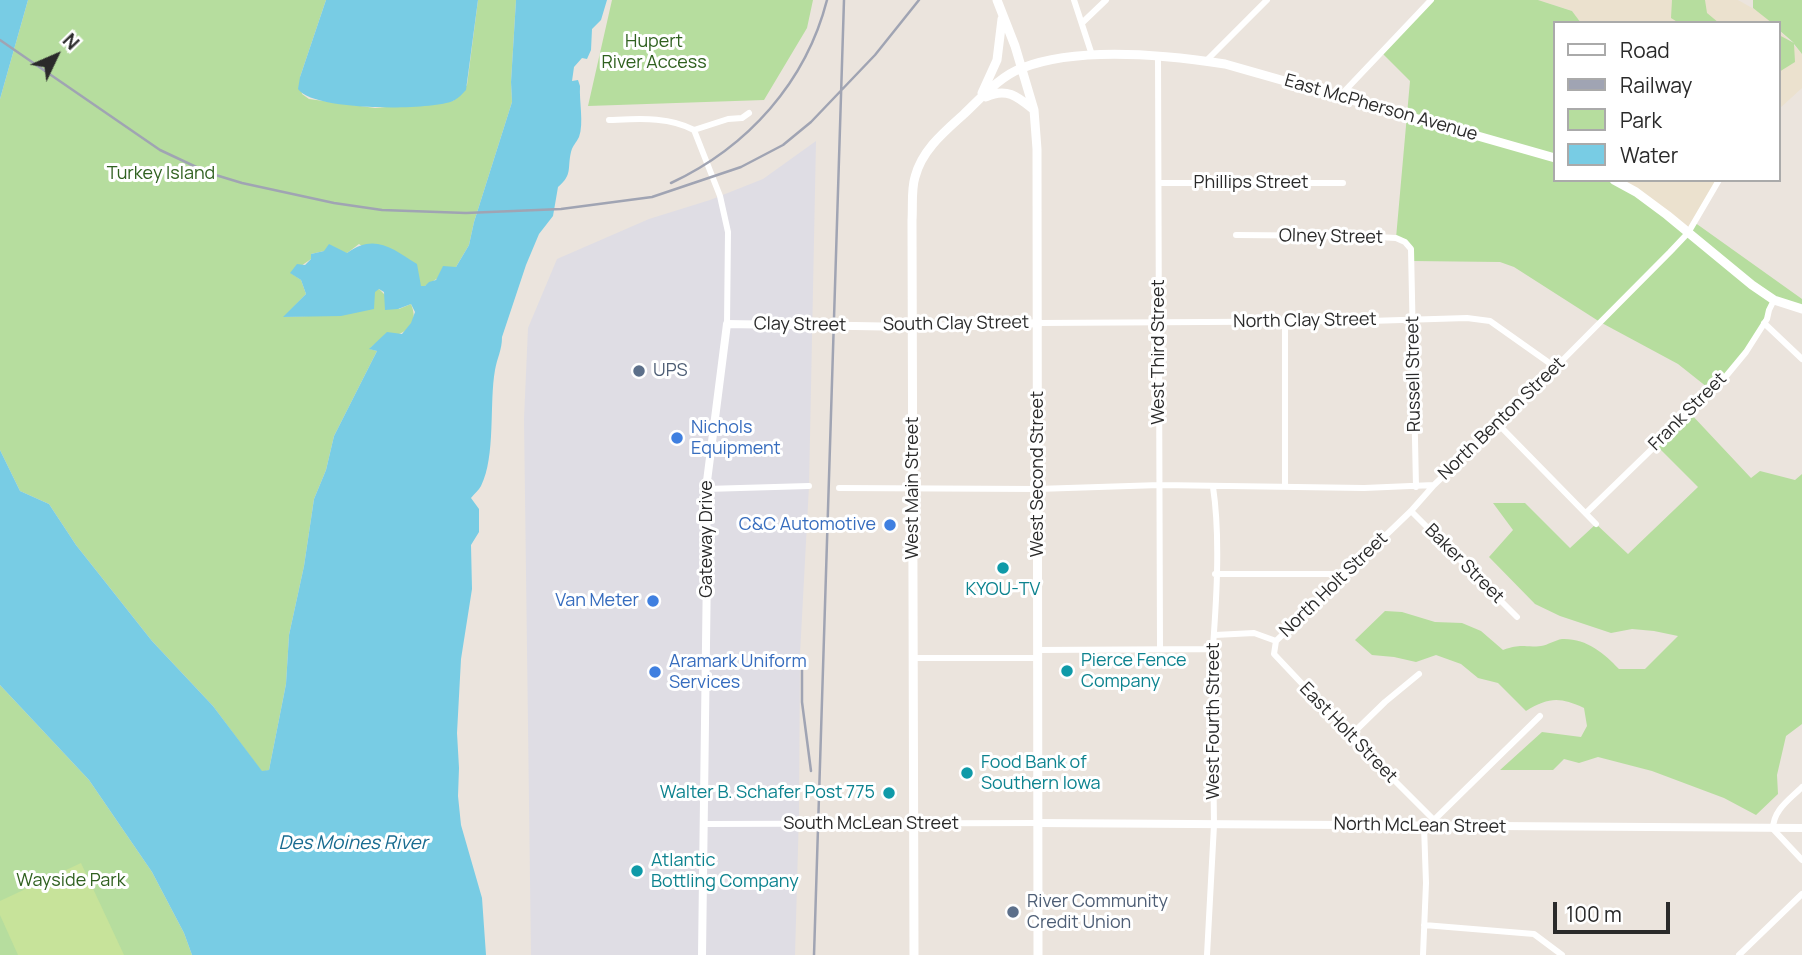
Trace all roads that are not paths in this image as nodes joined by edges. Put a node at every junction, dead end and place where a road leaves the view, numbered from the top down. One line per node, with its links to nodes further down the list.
1 (997, 0): 6 (main road, West Second Street)
2 (1074, 0): 7 (street)
3 (1106, 0): 7 (street)
4 (1267, 0): 10 (street)
5 (1431, 0): 12 (street)
6 (1002, 15): 11 (main road, West Second Street); 13 (main road)
7 (1082, 23): 8 (street)
8 (1092, 55): 9 (main road, East McPherson Avenue); 11 (main road, East McPherson Avenue)
9 (1158, 56): 10 (main road, East McPherson Avenue); 21 (street, West Third Street)
10 (1206, 61): 12 (main road, East McPherson Avenue)
11 (1021, 68): 13 (main road, West Main Street); 14 (main road, West Second Street)
12 (1339, 97): 18 (main road, East McPherson Avenue)
13 (978, 100): 14 (main road); 35 (main road, West Main Street)
14 (1034, 110): 30 (main road, West Second Street)
15 (748, 113): 17 (street)
16 (609, 121): 17 (street)
17 (694, 130): 33 (street, Gateway Drive)
18 (1554, 158)
19 (1618, 182): 23 (main road)
20 (1718, 182): 23 (street, North Benton Street)
21 (1159, 183): 22 (street, Phillips Street); 31 (street, West Third Street)
22 (1343, 183)
23 (1688, 233): 26 (main road); 37 (street, North Benton Street)
24 (1236, 235): 25 (street, Olney Street)
25 (1412, 261): 28 (street, Russell Street)
26 (1774, 300): 27 (main road); 32 (street, Frank Street)
27 (1802, 309)
28 (1413, 319): 29 (street, North Clay Street); 37 (street, North Clay Street); 43 (street, Russell Street)
29 (1285, 321): 31 (street, North Clay Street); 44 (street)
30 (1039, 323): 31 (street, North Clay Street); 35 (street, South Clay Street); 48 (main road, West Second Street)
31 (1159, 323): 39 (street, West Third Street)
32 (1765, 323): 36 (street); 50 (street, Frank Street)
33 (726, 324): 34 (street, Clay Street); 47 (street, Gateway Drive)
34 (873, 325): 35 (street, South Clay Street)
35 (912, 326): 46 (main road, West Main Street)
36 (1802, 359)
37 (1555, 367): 38 (street, North Benton Street)
38 (1498, 424): 40 (street, North Benton Street); 50 (street)
39 (1160, 485): 42 (street, North Benton Street); 48 (street, North Benton Street); 57 (street, West Third Street)
40 (1434, 485): 43 (street, North Benton Street); 49 (street, North Holt Street)
41 (809, 486): 47 (street)
42 (1213, 486): 44 (street, North Benton Street); 52 (street, West Fourth Street)
43 (1416, 486): 44 (street, North Benton Street)
44 (1286, 487)
45 (839, 488): 46 (street, North Benton Street)
46 (912, 488): 48 (street, North Benton Street); 60 (main road, West Main Street)
47 (706, 489): 67 (street, Gateway Drive)
48 (1037, 489): 59 (main road, West Second Street)
49 (1411, 511): 53 (street, North Holt Street); 54 (street, Baker Street)
50 (1586, 513): 51 (street)
51 (1596, 524)
52 (1215, 574): 53 (street); 55 (street, West Fourth Street)
53 (1343, 577): 56 (street, North Holt Street)
54 (1517, 617)
55 (1215, 635): 56 (street, North Holt Street); 58 (street, West Fourth Street)
56 (1276, 640): 63 (street, East Holt Street)
57 (1160, 648): 58 (street); 59 (street)
58 (1213, 649): 69 (street, West Fourth Street)
59 (1037, 654): 60 (street); 65 (main road, West Second Street)
60 (913, 658): 68 (main road, West Main Street)
61 (1419, 674): 63 (street)
62 (1540, 716): 66 (street)
63 (1351, 735): 66 (street, East Holt Street)
64 (1802, 787): 72 (street)
65 (1038, 823): 68 (street, South McLean Street); 69 (street, North McLean Street); 78 (main road, West Second Street)
66 (1435, 823): 70 (street, North McLean Street); 72 (street, North McLean Street)
67 (704, 824): 68 (street, South McLean Street); 76 (street, Gateway Drive)
68 (914, 824): 77 (main road, West Main Street)
69 (1214, 825): 70 (street, North McLean Street); 79 (street, West Fourth Street)
70 (1424, 826): 75 (street)
71 (1802, 828): 72 (street, North McLean Street)
72 (1773, 829): 73 (street)
73 (1802, 860)
74 (1802, 894): 82 (street)
75 (1424, 926): 80 (street); 81 (street)
76 (702, 955)
77 (914, 955)
78 (1038, 955)
79 (1207, 955)
80 (1423, 955)
81 (1562, 955)
82 (1739, 955)

